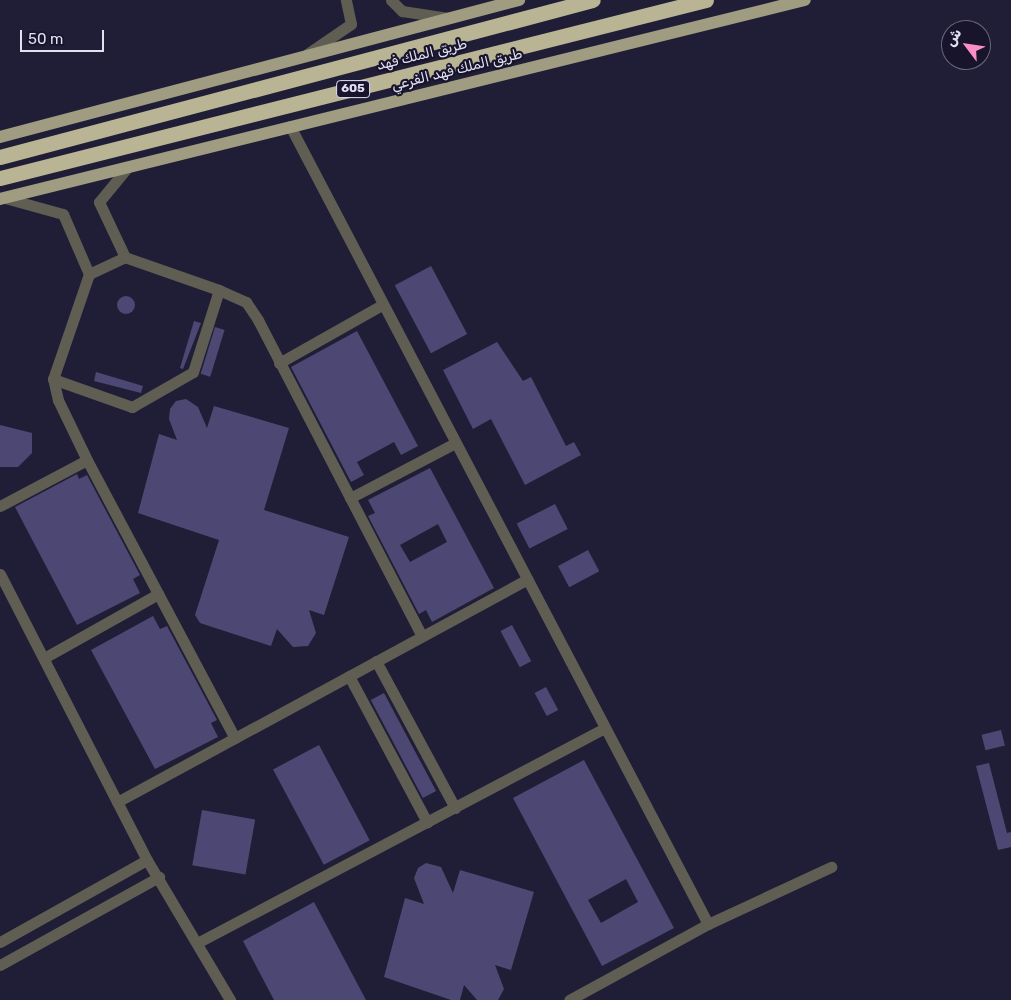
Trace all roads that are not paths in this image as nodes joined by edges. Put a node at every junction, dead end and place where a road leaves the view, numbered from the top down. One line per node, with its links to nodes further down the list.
1 (346, 0): 8 (street)
2 (392, 0): 7 (street)
3 (519, 0): 7 (main road)
4 (593, 0): 11 (highway, طريق الملك فهد / 605)
5 (706, 0): 13 (highway, طريق الملك فهد / 605)
6 (805, 0): 9 (main road, طريق الملك فهد الفرعي)
7 (449, 18): 8 (main road)
8 (306, 54): 10 (main road)
9 (290, 126): 12 (main road, طريق الملك فهد الفرعي); 18 (street)
10 (0, 137)
11 (0, 156)
12 (127, 168): 14 (main road, طريق الملك فهد الفرعي); 15 (street)
13 (0, 178)
14 (3, 198): 16 (street)
15 (125, 257): 16 (street); 17 (street)
16 (89, 274): 20 (street)
17 (219, 290): 19 (street); 20 (street)
18 (382, 305): 19 (street); 21 (street)
19 (280, 363): 23 (street)
20 (53, 379): 22 (street)
21 (455, 443): 23 (street); 26 (street)
22 (87, 460): 24 (street); 27 (street)
23 (350, 498): 28 (street)
24 (0, 506)
25 (0, 574): 29 (street)
26 (527, 579): 28 (street); 32 (street)
27 (158, 594): 29 (street); 33 (street)
28 (422, 636): 30 (street)
29 (44, 658): 34 (street)
30 (376, 661): 31 (street); 35 (street)
31 (349, 676): 33 (street); 36 (street)
32 (605, 728): 35 (street); 40 (street)
33 (235, 738): 34 (street)
34 (117, 802): 37 (street)
35 (455, 808): 36 (street)
36 (427, 822): 42 (street)
37 (147, 860): 39 (street); 41 (street)
38 (831, 867): 40 (street)
39 (159, 877): 42 (street); 43 (street)
40 (708, 924): 45 (street)
41 (0, 942)
42 (197, 943): 44 (street)
43 (0, 965)
44 (230, 1000)
45 (569, 1000)

